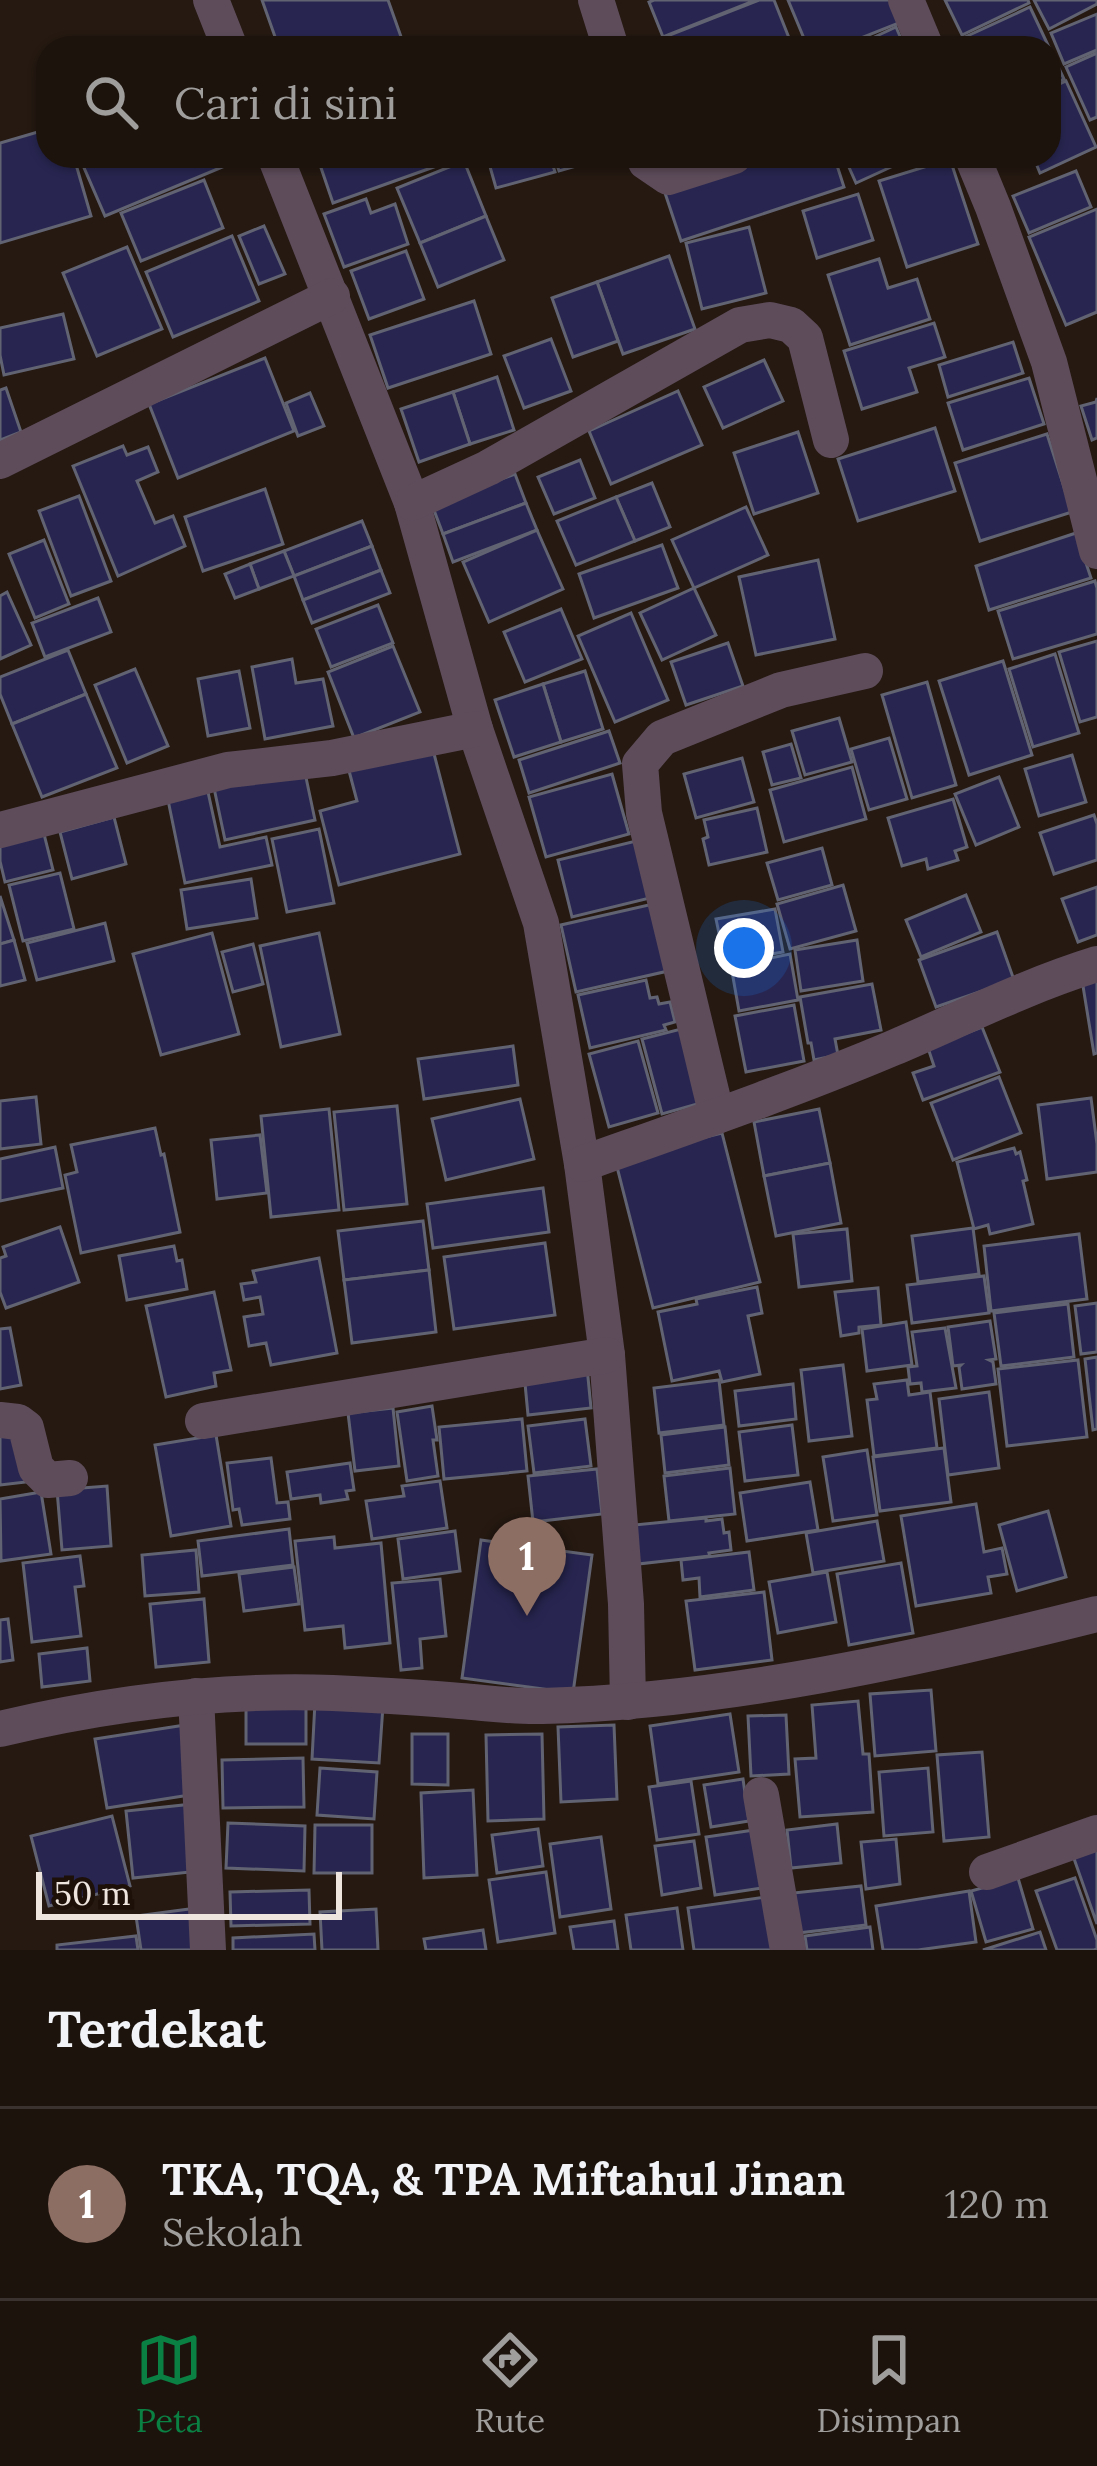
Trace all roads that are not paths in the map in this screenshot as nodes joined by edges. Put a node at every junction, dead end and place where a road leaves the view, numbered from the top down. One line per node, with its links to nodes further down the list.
1 (211, 0): 4 (street)
2 (596, 0): 5 (street)
3 (906, 0): 6 (street)
4 (225, 36)
5 (607, 36)
6 (921, 36)
7 (279, 168): 11 (street)
8 (655, 168): 9 (street)
9 (696, 168)
10 (977, 168): 15 (street)
11 (332, 296): 13 (street); 14 (street)
12 (832, 440): 14 (street)
13 (0, 461)
14 (412, 502): 17 (street)
15 (1097, 551)
16 (865, 671): 20 (street)
17 (475, 729): 18 (street); 21 (street)
18 (0, 830)
19 (1097, 964): 20 (street)
20 (717, 1116): 21 (street)
21 (582, 1163): 22 (street)
22 (608, 1355): 24 (street); 28 (street)
23 (0, 1420): 25 (street)
24 (203, 1421)
25 (70, 1478)
26 (1097, 1614): 28 (street)
27 (196, 1696): 28 (street); 29 (street); 33 (street)
28 (628, 1702)
29 (0, 1729)
30 (761, 1795): 34 (street)
31 (1097, 1834): 32 (street)
32 (987, 1872)
33 (208, 1950)
34 (788, 1950)

